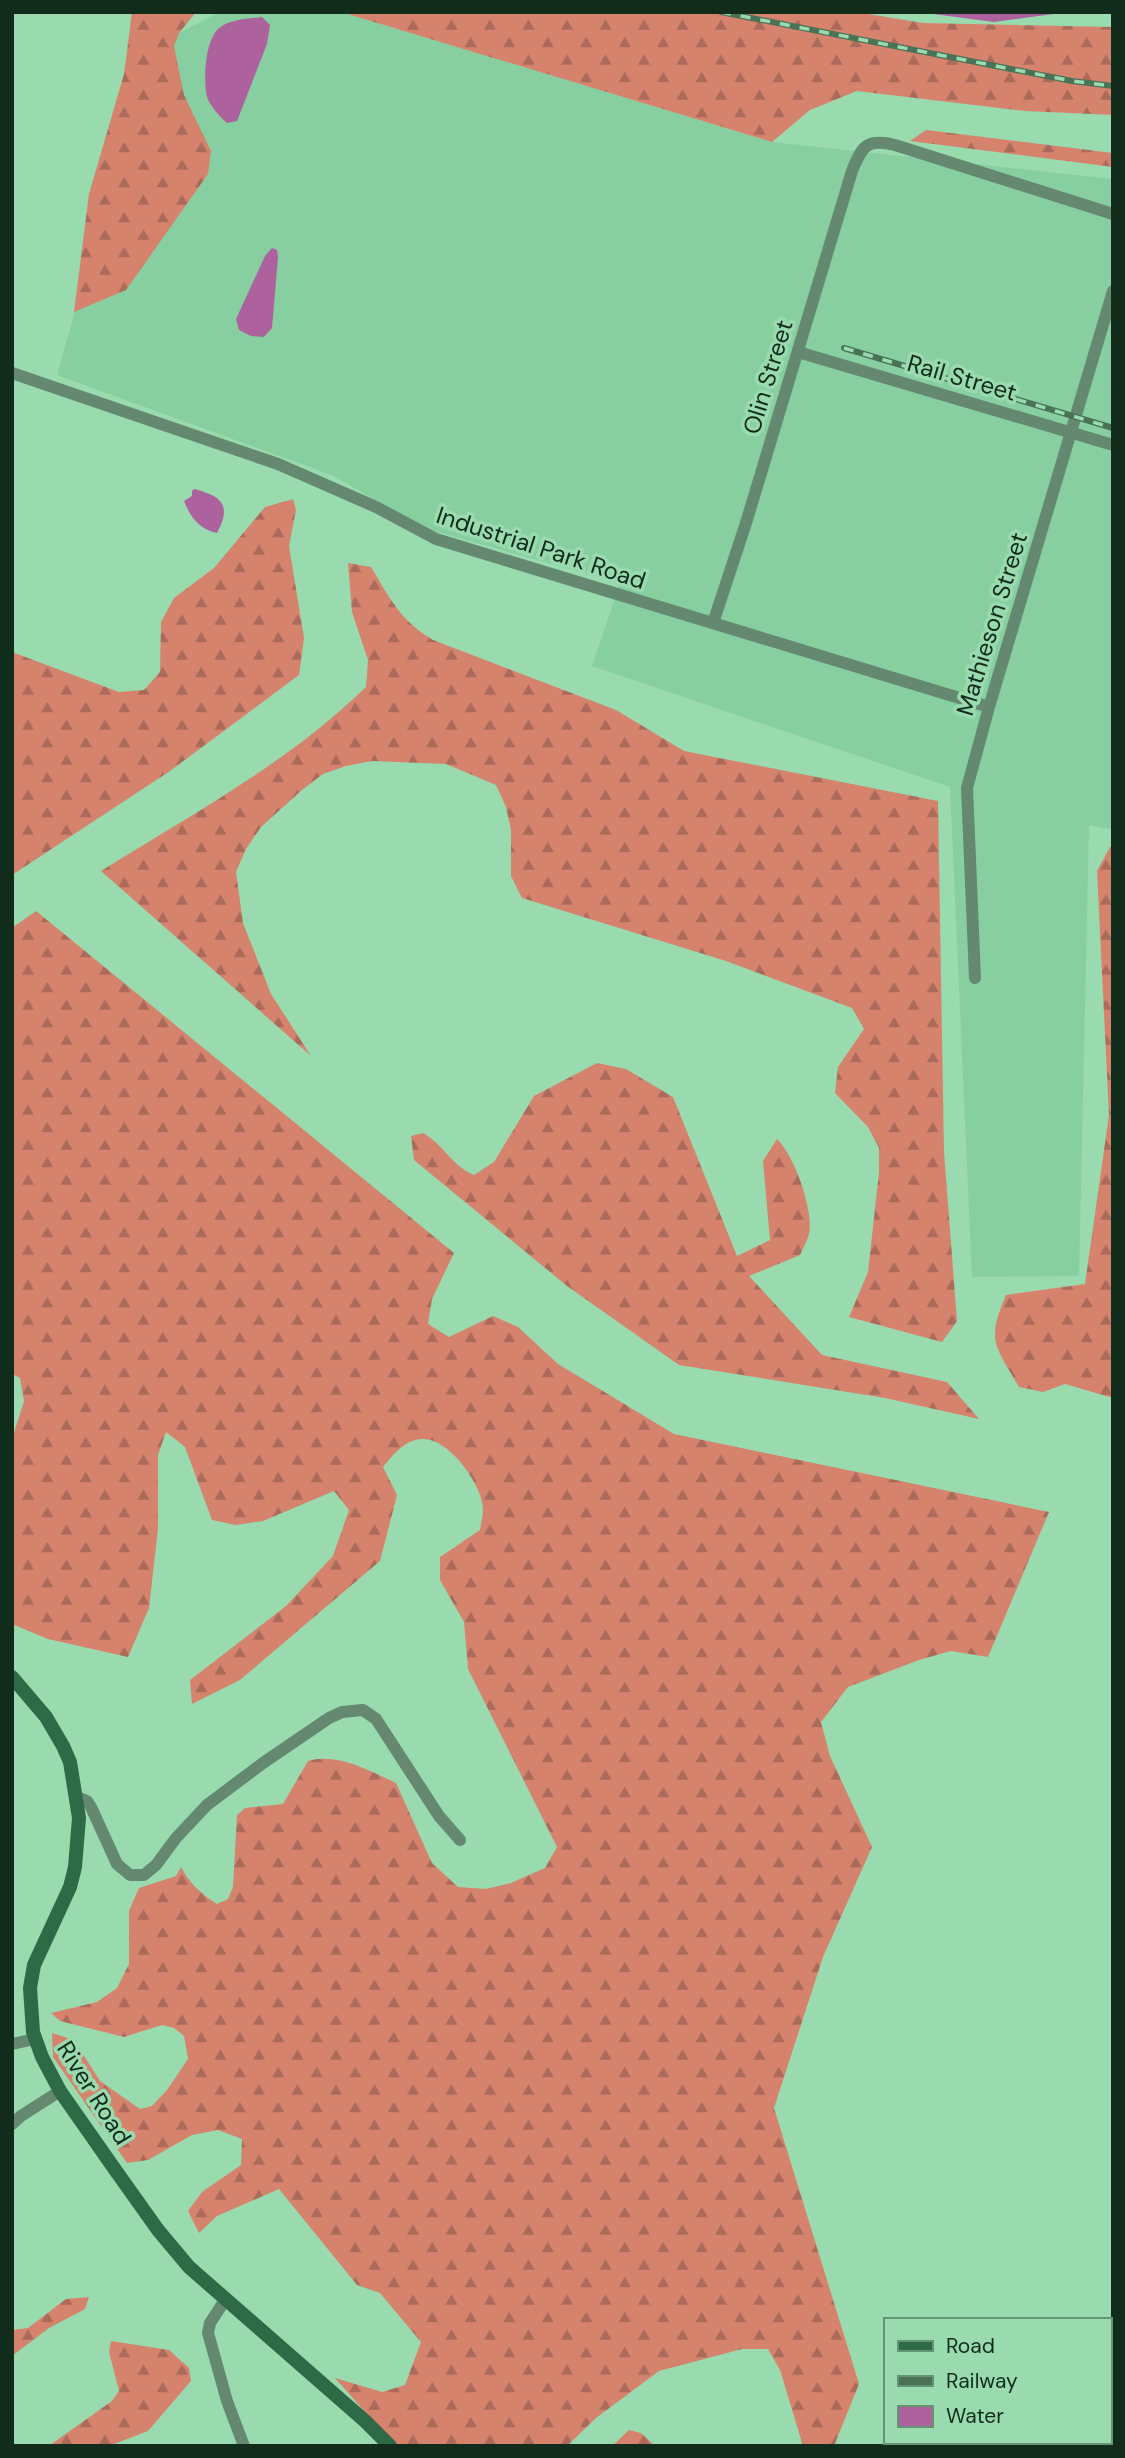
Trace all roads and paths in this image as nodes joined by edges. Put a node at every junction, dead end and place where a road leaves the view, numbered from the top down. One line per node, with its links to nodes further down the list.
1 (1113, 214): 3 (street, Olin Street)
2 (1113, 291): 5 (street, Mathieson Street)
3 (799, 352): 5 (street, Rail Street); 7 (street, Olin Street)
4 (12, 373): 7 (street, Industrial Park Road)
5 (1069, 432): 6 (street, Rail Street); 8 (street, Mathieson Street)
6 (1113, 445)
7 (713, 624): 8 (street, Industrial Park Road)
8 (989, 707): 9 (street, Mathieson Street)
9 (975, 978)
10 (12, 1677): 11 (street, River Road)
11 (77, 1797): 12 (street); 13 (street, River Road)
12 (460, 1840)
13 (35, 2039): 14 (street); 15 (street, River Road)
14 (12, 2044)
15 (60, 2091): 16 (street); 17 (street, River Road)
16 (12, 2124)
17 (225, 2300): 18 (street); 19 (street, River Road)
18 (244, 2446)
19 (390, 2446)

